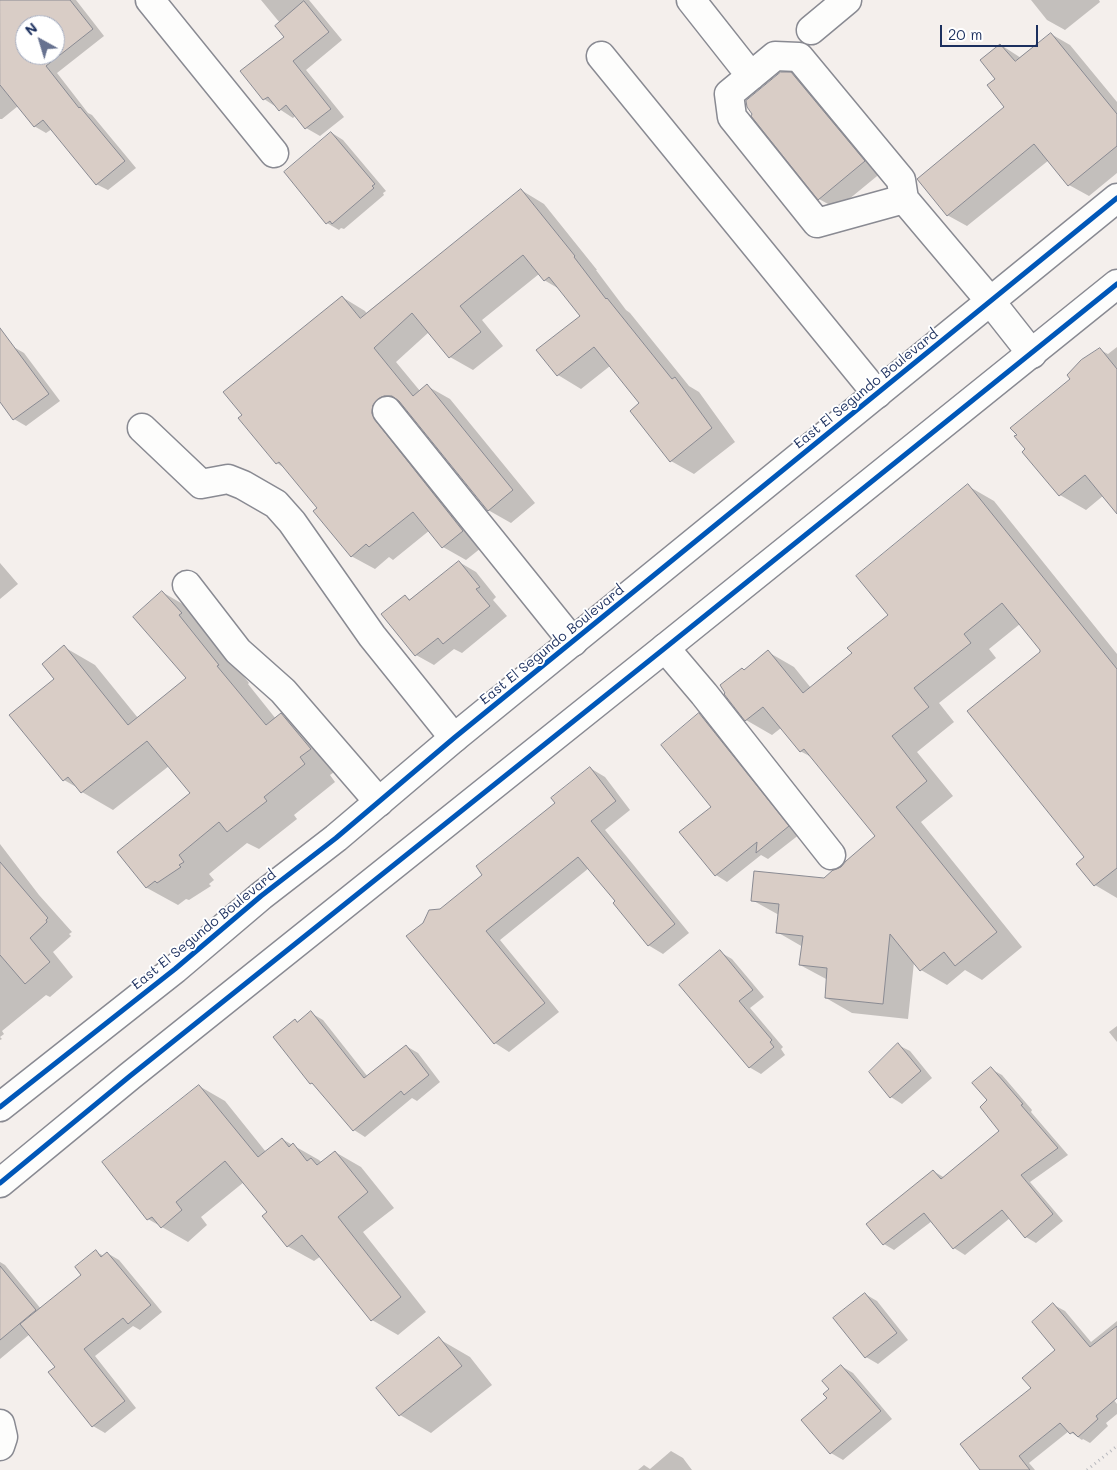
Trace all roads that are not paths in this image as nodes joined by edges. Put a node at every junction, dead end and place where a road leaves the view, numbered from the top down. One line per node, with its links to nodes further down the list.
1 (150, 0): 7 (main road)
2 (691, 0): 6 (main road)
3 (847, 0): 4 (main road)
4 (811, 30)
5 (601, 56): 13 (main road)
6 (751, 76): 9 (main road); 9 (main road)
7 (274, 153)
8 (1117, 198): 11 (main road, East El Segundo Boulevard)
9 (904, 199): 11 (main road)
10 (1117, 284): 12 (main road)
11 (991, 302): 12 (main road); 13 (main road, East El Segundo Boulevard)
12 (1032, 354): 18 (main road)
13 (878, 394): 17 (main road, East El Segundo Boulevard)
14 (387, 411): 17 (main road)
15 (142, 428): 19 (main road)
16 (187, 585): 20 (main road)
17 (573, 642): 19 (main road, East El Segundo Boulevard)
18 (665, 648): 21 (main road); 23 (main road)
19 (454, 738): 20 (main road, East El Segundo Boulevard)
20 (378, 802): 22 (main road, East El Segundo Boulevard)
21 (831, 855)
22 (0, 1107)
23 (0, 1183)
24 (0, 1424): 25 (main road)
25 (0, 1446)

